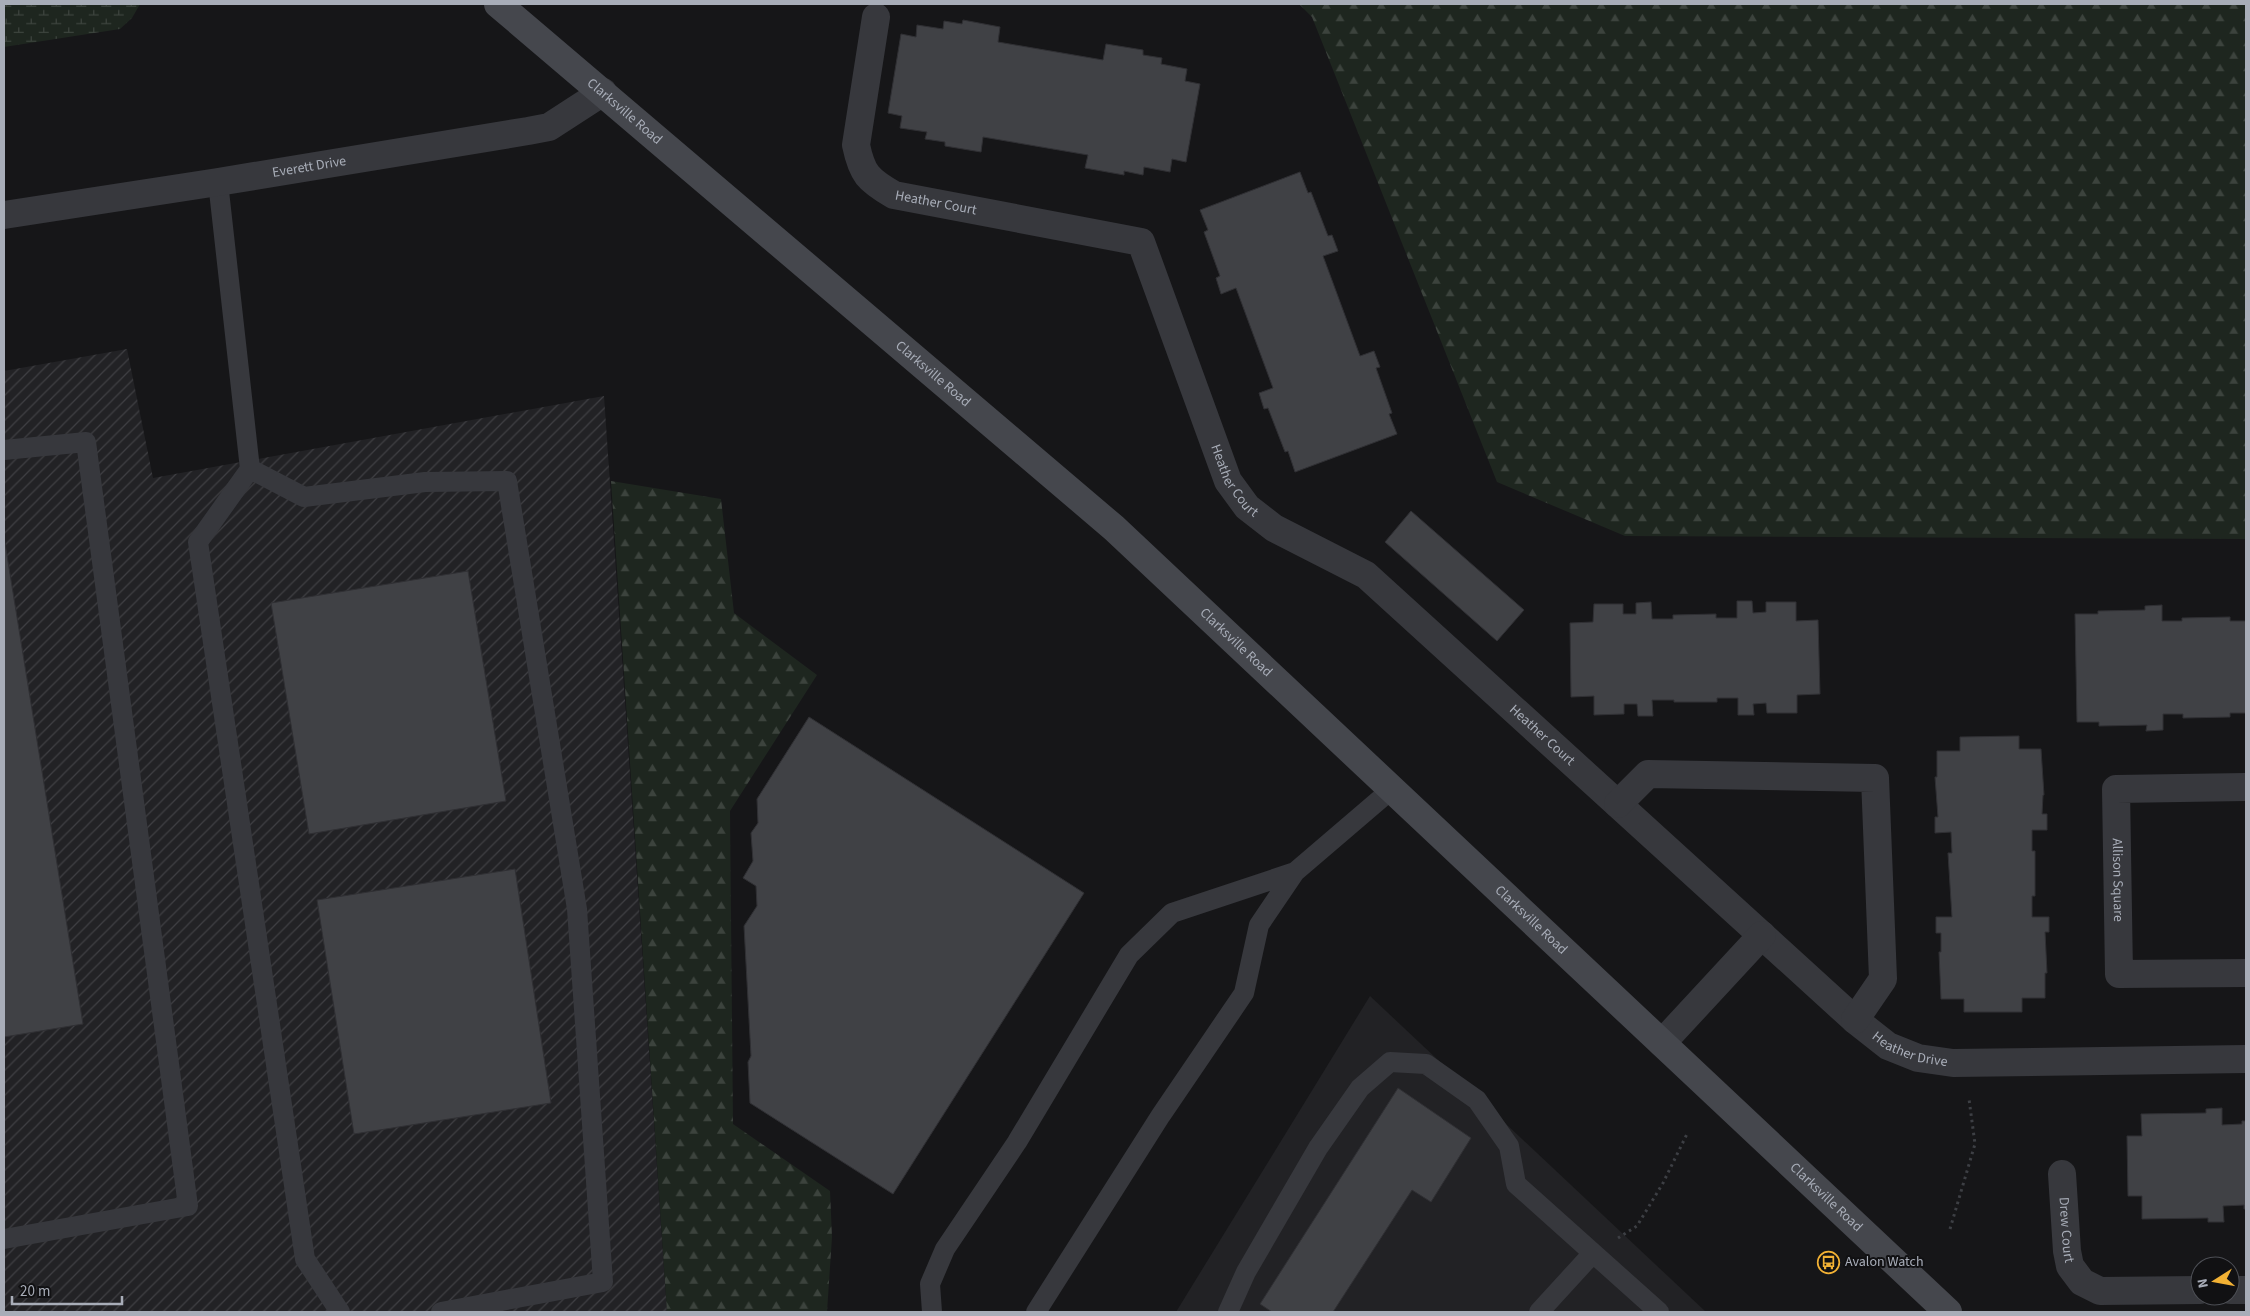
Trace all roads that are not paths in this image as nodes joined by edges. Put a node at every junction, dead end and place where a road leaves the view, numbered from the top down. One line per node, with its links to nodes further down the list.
1 (498, 4): 3 (street, Clarksville Road)
2 (876, 18): 10 (street, Heather Court)
3 (603, 92): 4 (street, Everett Drive); 9 (street, Clarksville Road)
4 (218, 182): 5 (street, Everett Drive); 7 (lane)
5 (4, 215)
6 (4, 450): 18 (lane)
7 (250, 469): 21 (lane); 22 (lane)
8 (2246, 787): 13 (street, Allison Square)
9 (1392, 789): 11 (lane); 15 (street, Clarksville Road)
10 (1618, 804): 12 (street, Heather Court); 14 (street)
11 (1295, 872): 23 (lane); 24 (lane)
12 (1762, 935): 14 (street, Heather Drive); 15 (street)
13 (2246, 973)
14 (1855, 1020): 16 (street, Heather Drive)
15 (1662, 1043): 28 (street, Clarksville Road)
16 (2246, 1059)
17 (2062, 1174): 20 (street, Drew Court)
18 (4, 1239)
19 (1594, 1253): 25 (lane); 26 (lane); 27 (lane)
20 (2190, 1290)
21 (340, 1312)
22 (441, 1312)
23 (932, 1312)
24 (1036, 1312)
25 (1228, 1312)
26 (1539, 1312)
27 (1659, 1312)
28 (1948, 1312)

